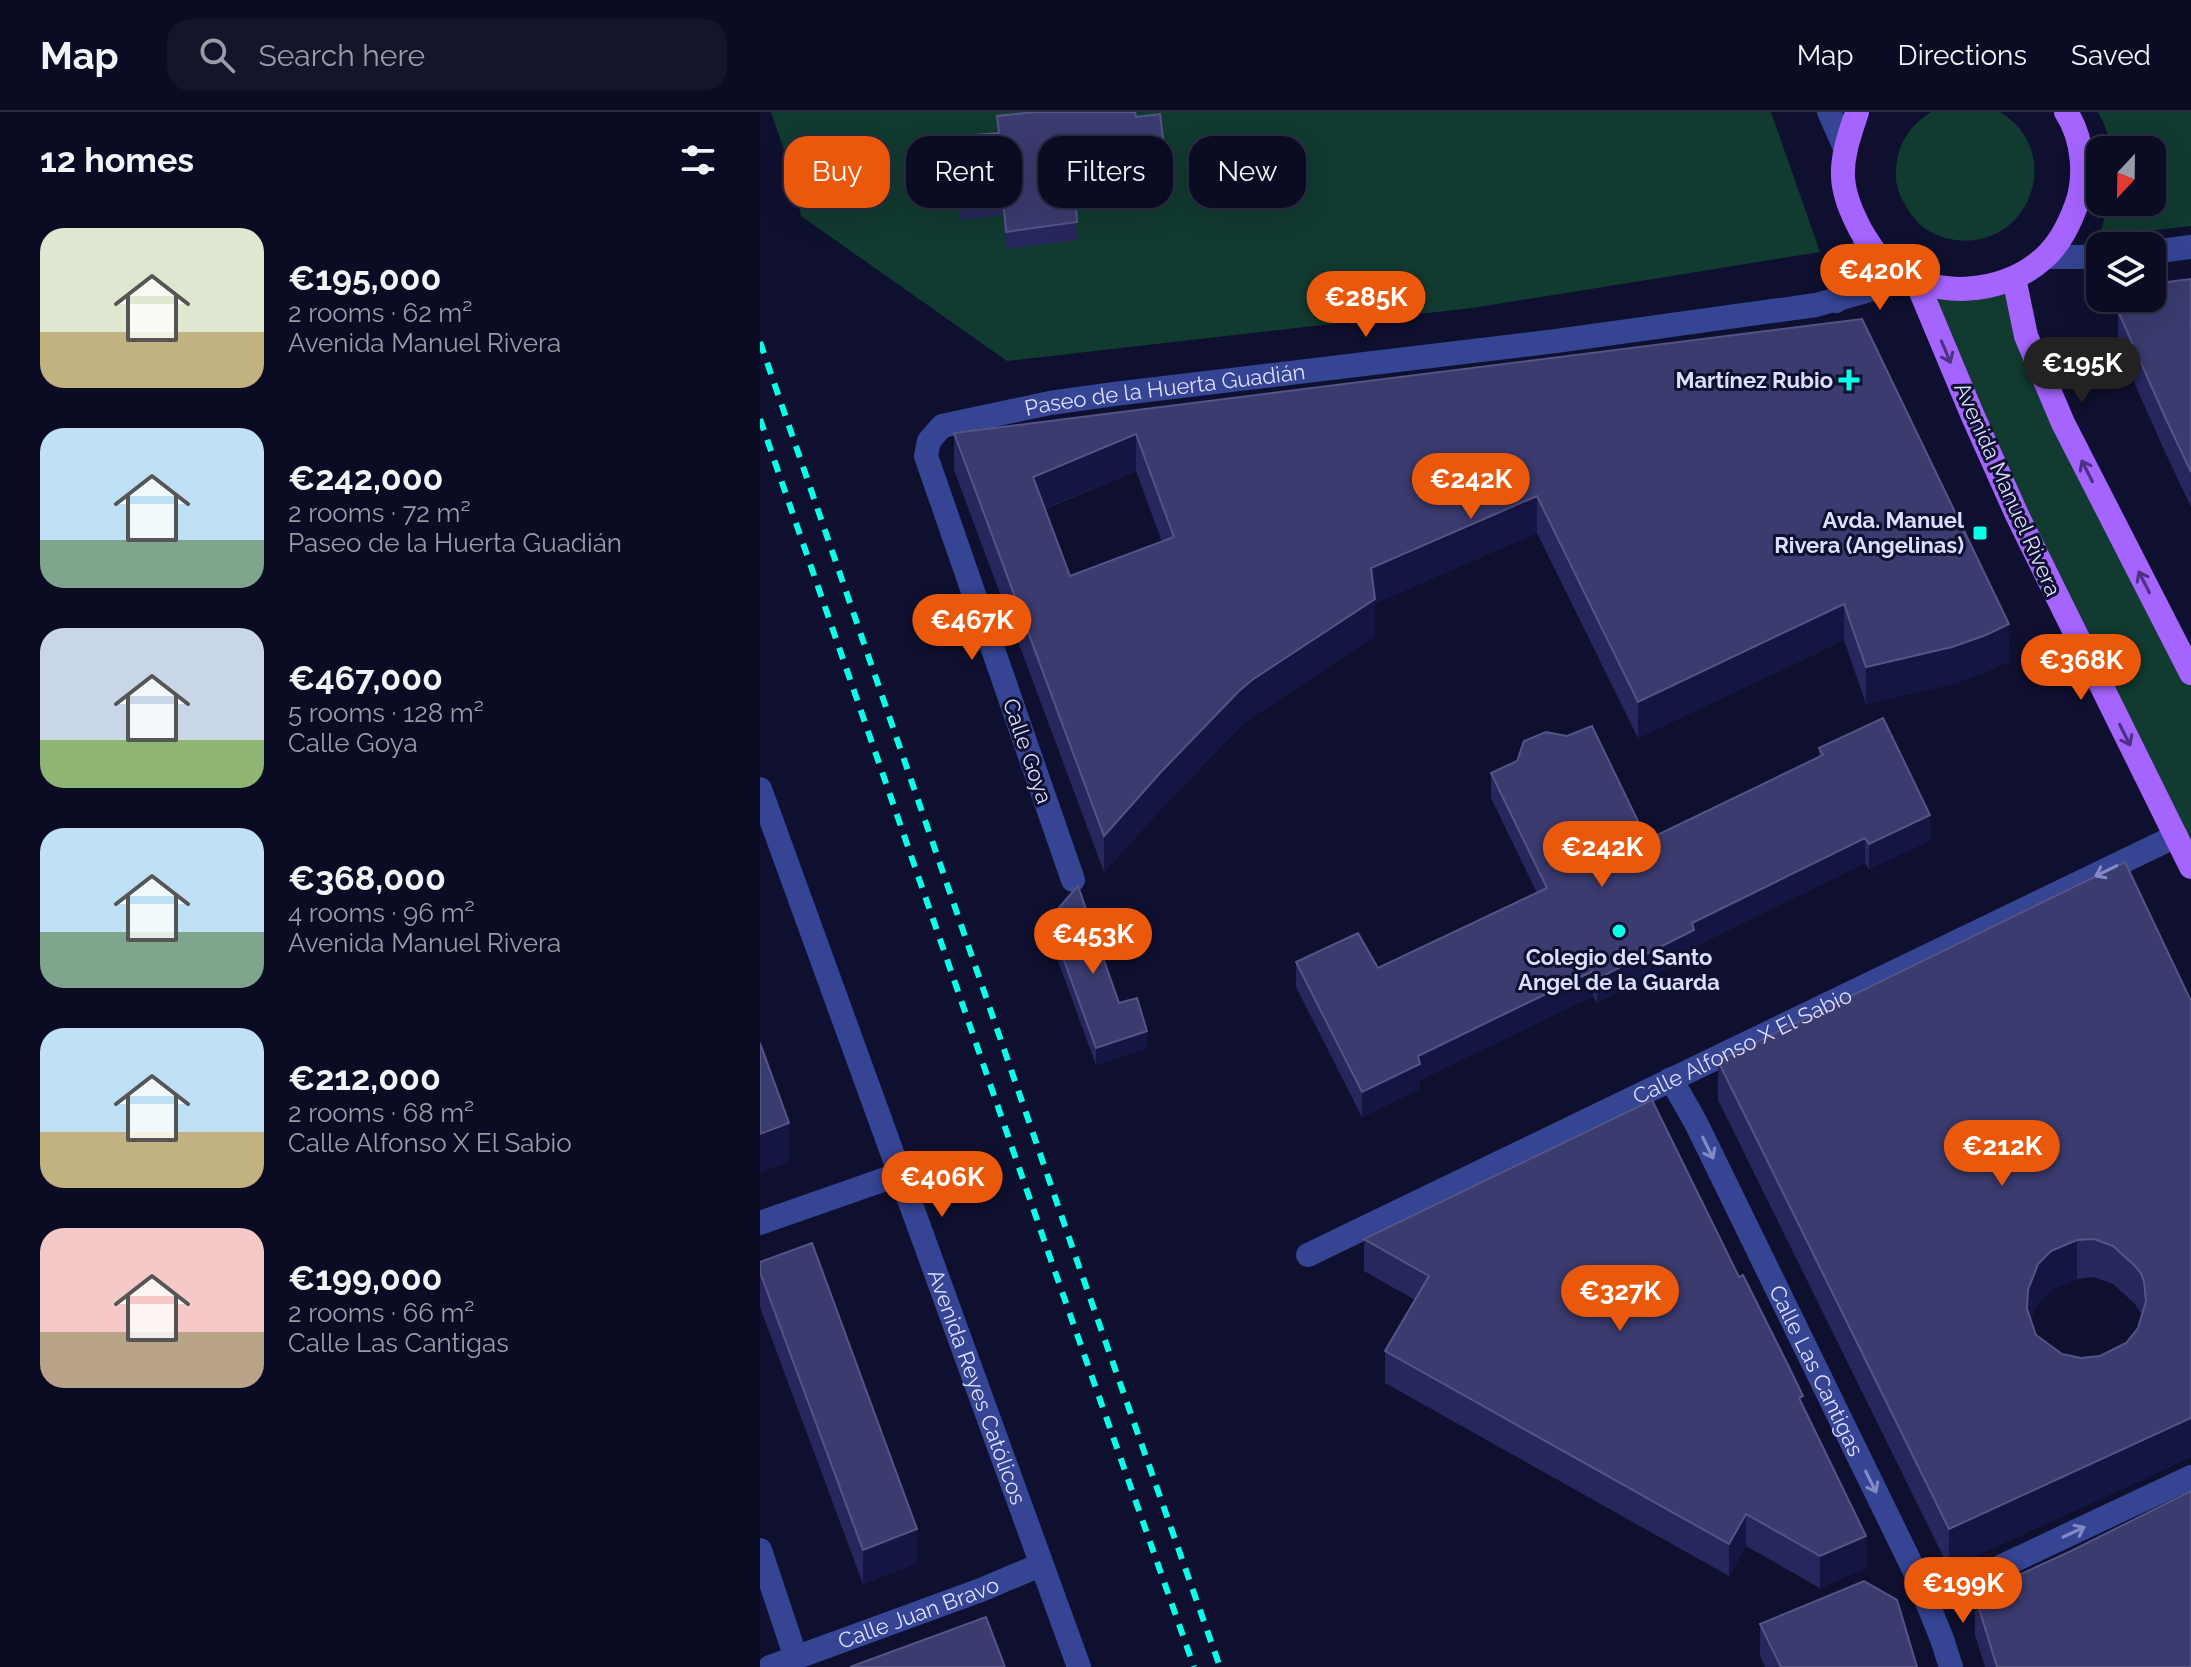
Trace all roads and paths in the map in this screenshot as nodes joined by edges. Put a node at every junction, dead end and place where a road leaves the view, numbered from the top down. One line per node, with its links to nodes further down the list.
1 (1829, 112): 4 (street)
2 (1857, 112): 4 (main road)
3 (2066, 112): 8 (main road)
4 (1845, 148): 5 (main road)
5 (1867, 241): 10 (main road); 12 (street)
6 (2191, 247): 7 (street)
7 (2166, 250)
8 (2046, 257): 9 (street); 11 (main road)
9 (2086, 257)
10 (1912, 278): 11 (main road); 12 (street, Paseo de la Huerta Guadián); 16 (main road, Avenida Manuel Rivera, one-way to 16)
11 (2014, 278): 14 (main road, one-way to 11)
12 (1836, 301): 13 (street, Paseo de la Huerta Guadián)
13 (929, 441): 18 (street, Calle Goya)
14 (2191, 673)
15 (760, 789): 20 (street, Avenida Reyes Católicos)
16 (2176, 836): 17 (main road, Avenida Manuel Rivera); 19 (street, Calle Alfonso X El Sabio, one-way to 19)
17 (2191, 867)
18 (1073, 880)
19 (1671, 1079): 22 (street, Calle Alfonso X El Sabio); 26 (street, Calle Las Cantigas, one-way to 26)
20 (900, 1174): 21 (street); 25 (street, Avenida Reyes Católicos)
21 (760, 1223)
22 (1308, 1255)
23 (2191, 1477): 26 (street, one-way to 23)
24 (760, 1550): 27 (street)
25 (1040, 1565): 27 (street, Calle Juan Bravo); 29 (street, Avenida Reyes Católicos)
26 (1927, 1599): 30 (street, Calle Las Cantigas)
27 (796, 1658): 28 (street, Calle Juan Bravo)
28 (770, 1667)
29 (1079, 1667)
30 (1951, 1667)

